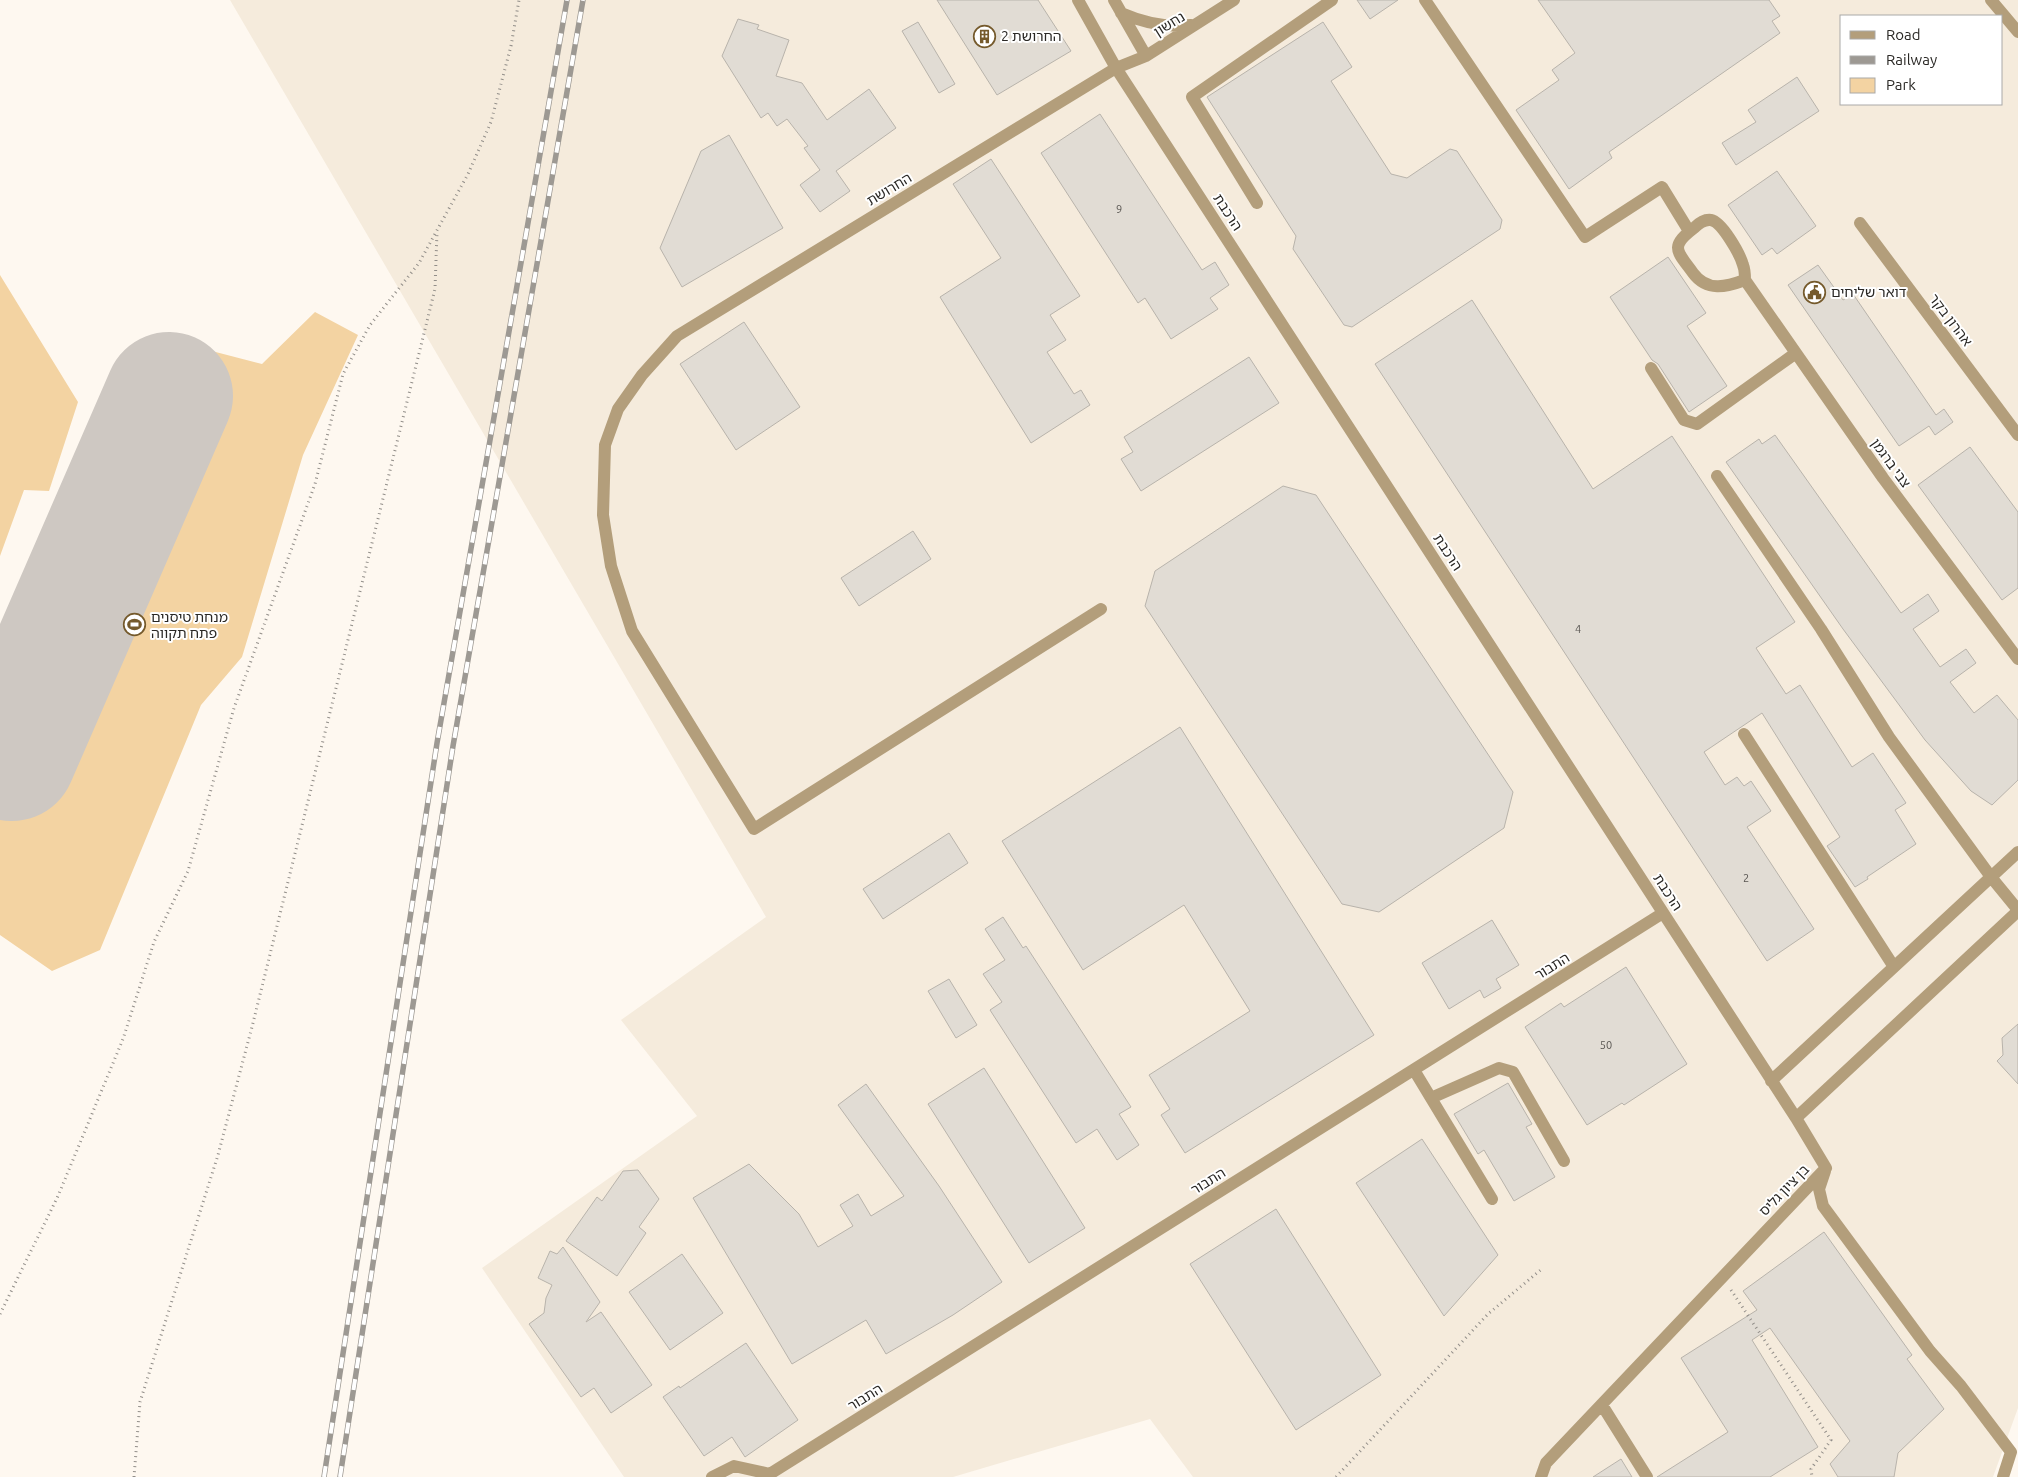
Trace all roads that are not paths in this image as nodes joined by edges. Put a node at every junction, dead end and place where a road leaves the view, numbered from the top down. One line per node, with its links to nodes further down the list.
1 (1078, 0): 11 (street, הרכבת)
2 (1114, 0): 7 (street)
3 (1234, 0): 8 (street, נחשון)
4 (1332, 0): 12 (street)
5 (1424, 0): 14 (street)
6 (1992, 0): 9 (street)
7 (1121, 13): 8 (street); 10 (street)
8 (1196, 24): 10 (street, נחשון)
9 (2018, 32)
10 (1146, 56): 11 (street, נחשון)
11 (1116, 68): 20 (street, החרושת); 26 (street, הרכבת)
12 (1257, 203)
13 (1860, 223): 18 (street, אהרון בקר)
14 (1689, 231): 15 (street, צבי ברגמן); 15 (street)
15 (1745, 280): 16 (street, צבי ברגמן)
16 (1796, 353): 17 (street); 21 (street, צבי ברגמן)
17 (1651, 368)
18 (2018, 435)
19 (1718, 476): 24 (street)
20 (1101, 609)
21 (2018, 659)
22 (1744, 734): 27 (street)
23 (2018, 852): 24 (street)
24 (1990, 877): 25 (street); 27 (street)
25 (2018, 911): 31 (street)
26 (1663, 914): 28 (street, התבור); 29 (street, הרכבת)
27 (1894, 967): 29 (street)
28 (1414, 1070): 30 (street); 36 (street, התבור)
29 (1771, 1081): 31 (street, הרכבת)
30 (1431, 1098): 32 (street); 34 (street)
31 (1796, 1118): 33 (street, בן ציון גליס)
32 (1564, 1162)
33 (1826, 1168): 35 (street, בן ציון גליס); 40 (street)
34 (1492, 1199)
35 (1602, 1405): 38 (street, בן ציון גליס); 39 (street)
36 (767, 1476): 37 (street, התבור)
37 (712, 1477)
38 (1541, 1477)
39 (1648, 1477)
40 (2003, 1477)

